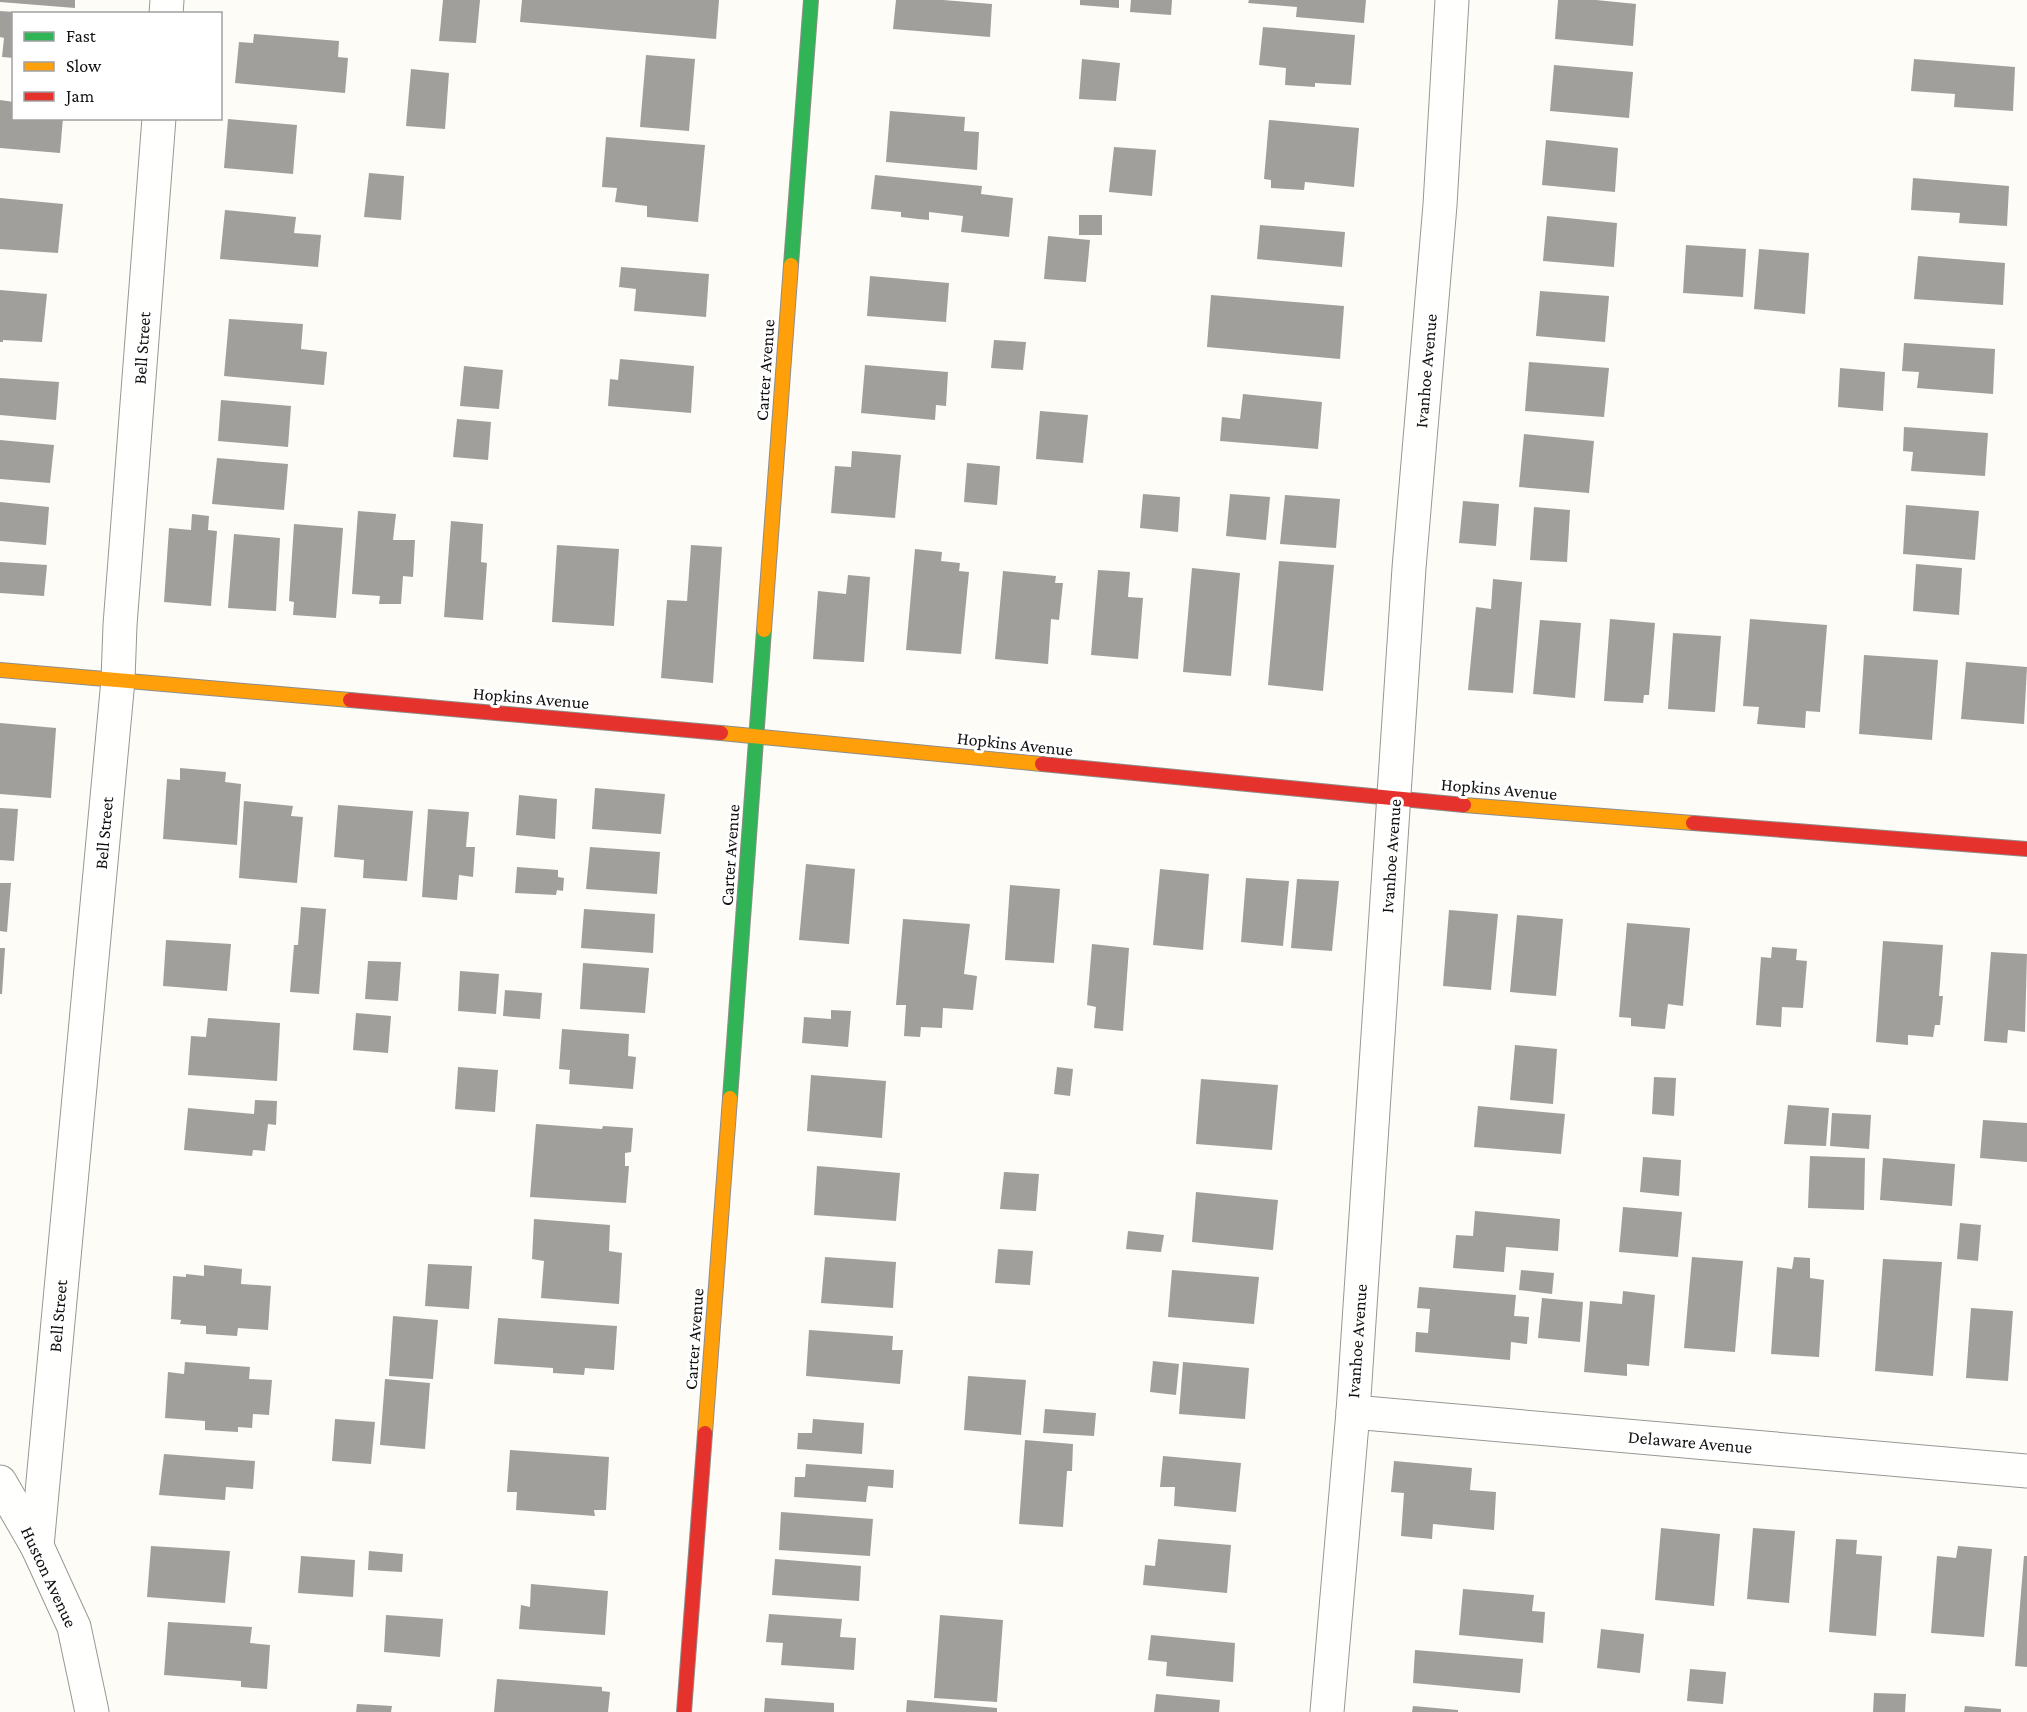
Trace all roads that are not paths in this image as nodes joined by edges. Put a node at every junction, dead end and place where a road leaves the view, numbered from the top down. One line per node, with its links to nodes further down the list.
1 (811, 0): 6 (street, Carter Avenue)
2 (1452, 0): 7 (street, Ivanhoe Avenue)
3 (159, 120): 5 (street, Bell Street)
4 (0, 670): 5 (street, Hopkins Avenue)
5 (118, 680): 6 (street, Hopkins Avenue); 12 (street, Bell Street)
6 (757, 736): 7 (street, Hopkins Avenue); 14 (street, Carter Avenue)
7 (1395, 798): 8 (street, Hopkins Avenue); 9 (street, Ivanhoe Avenue)
8 (2027, 849)
9 (1353, 1412): 10 (street, Delaware Avenue); 15 (street, Ivanhoe Avenue)
10 (2027, 1471)
11 (0, 1482): 12 (street, Huston Avenue)
12 (37, 1546): 13 (street, Huston Avenue)
13 (92, 1712)
14 (684, 1712)
15 (1327, 1712)

